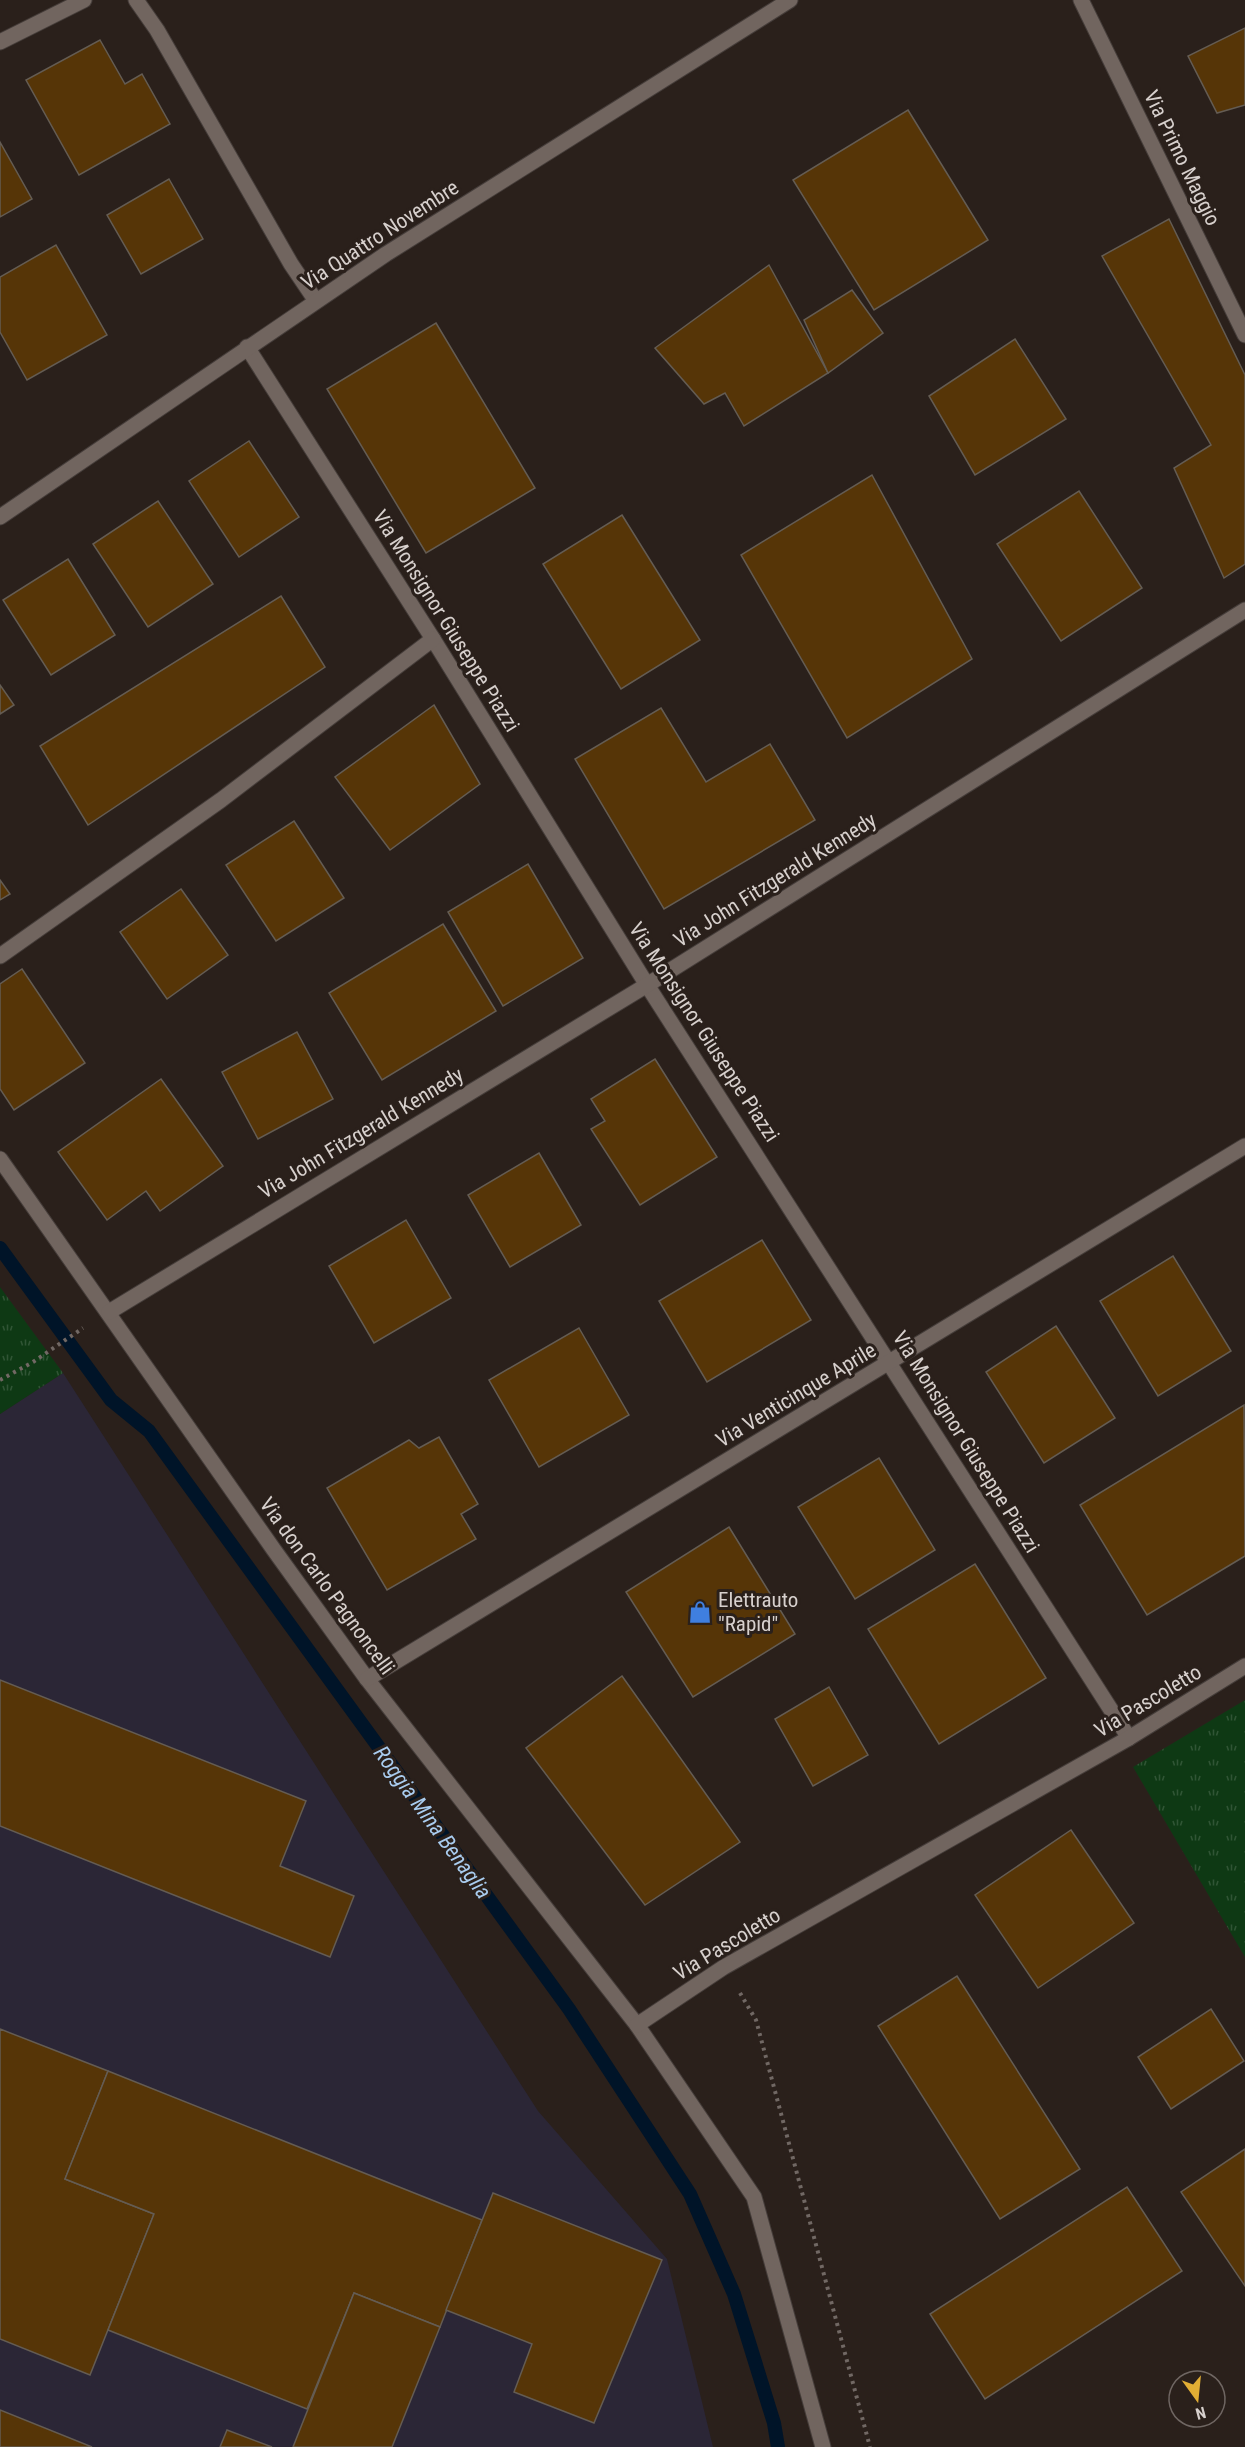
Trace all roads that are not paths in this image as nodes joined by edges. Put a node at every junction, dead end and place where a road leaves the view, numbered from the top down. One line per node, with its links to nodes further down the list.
1 (84, 0): 5 (street)
2 (136, 0): 6 (street)
3 (790, 0): 6 (street, Via Quattro Novembre)
4 (1081, 0): 7 (street, Via Primo Maggio)
5 (0, 42)
6 (316, 301): 8 (street, Via Quattro Novembre)
7 (1245, 335)
8 (247, 347): 9 (street, Via Quattro Novembre); 11 (street, Via Monsignor Giuseppe Piazzi)
9 (0, 517)
10 (1245, 610): 13 (street, Via John Fitzgerald Kennedy)
11 (433, 639): 12 (street); 13 (street, Via Monsignor Giuseppe Piazzi)
12 (0, 956)
13 (647, 985): 16 (street, Via John Fitzgerald Kennedy); 17 (street, Via Monsignor Giuseppe Piazzi)
14 (1245, 1146): 17 (street, Via Venticinque Aprile)
15 (0, 1159): 16 (street, Via don Carlo Pagnoncelli)
16 (109, 1312): 19 (street, Via don Carlo Pagnoncelli)
17 (891, 1363): 19 (street, Via Venticinque Aprile); 20 (street, Via Monsignor Giuseppe Piazzi)
18 (1245, 1666): 20 (street, Via Pascoletto)
19 (367, 1679): 21 (street, Via don Carlo Pagnoncelli)
20 (1129, 1738): 21 (street, Via Pascoletto)
21 (637, 2025): 22 (street)
22 (823, 2447)

